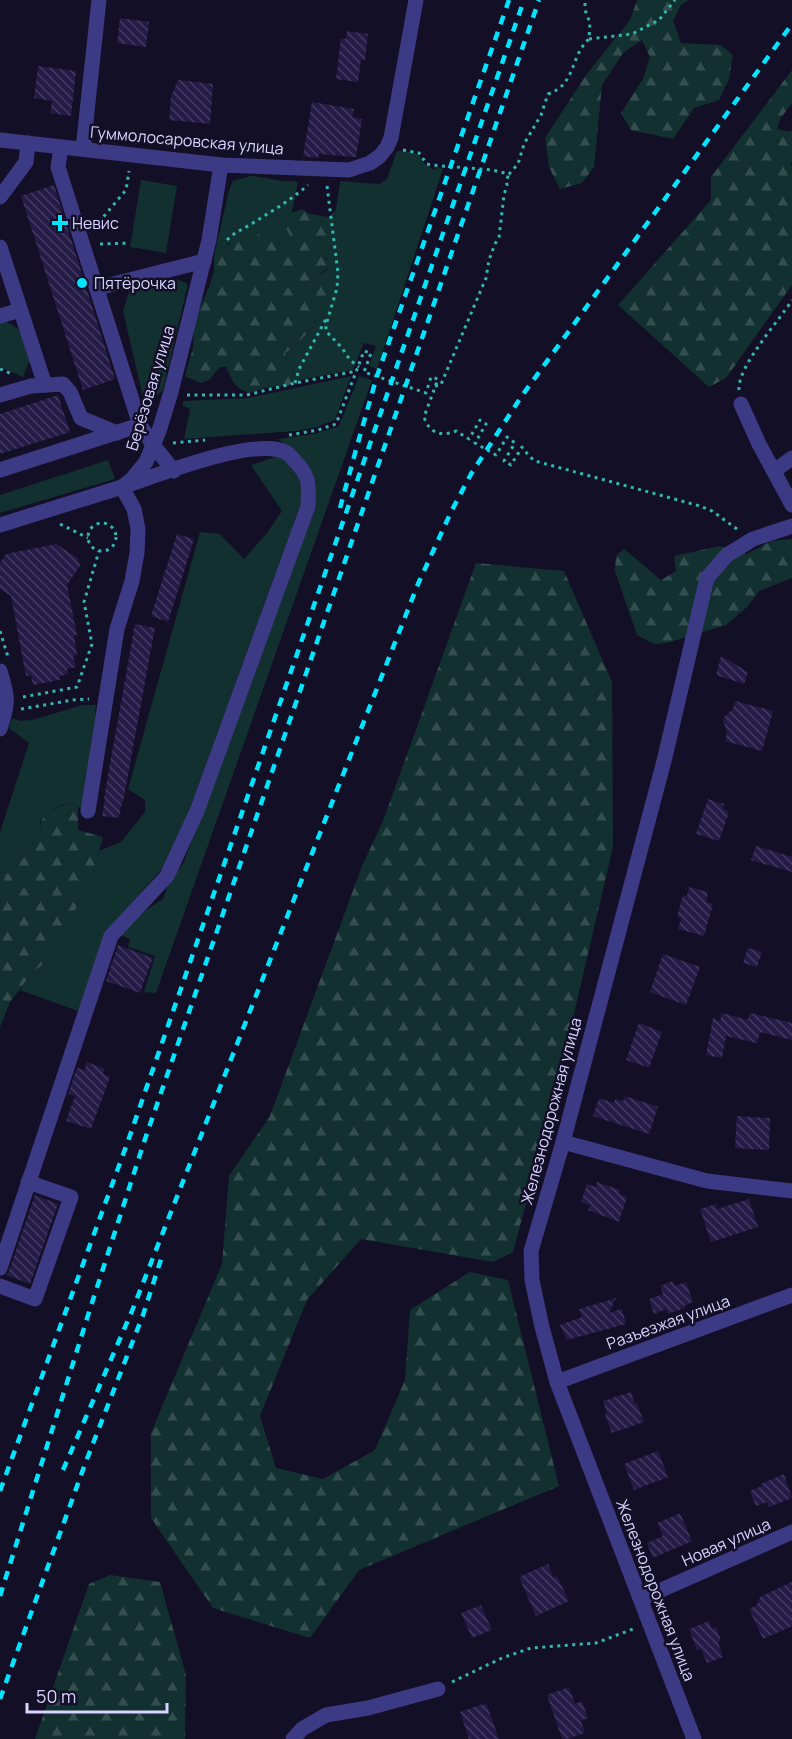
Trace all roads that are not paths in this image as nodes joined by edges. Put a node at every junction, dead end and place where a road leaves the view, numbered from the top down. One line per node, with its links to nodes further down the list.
1 (99, 0): 6 (street)
2 (416, 0): 7 (street, Гуммолосаровская улица)
3 (0, 140): 4 (street, Гуммолосаровская улица)
4 (28, 143): 5 (street, Гуммолосаровская улица); 8 (street)
5 (61, 147): 6 (street, Гуммолосаровская улица); 11 (street)
6 (83, 149): 7 (street, Гуммолосаровская улица)
7 (221, 165): 10 (street, Берёзовая улица)
8 (0, 197)
9 (0, 247): 12 (street)
10 (204, 261): 11 (street); 19 (street, Берёзовая улица)
11 (98, 288): 17 (street)
12 (20, 310): 13 (street); 14 (street)
13 (0, 316)
14 (45, 385): 15 (street); 18 (street)
15 (0, 395)
16 (741, 404): 23 (street)
17 (140, 425): 18 (street); 19 (street)
18 (117, 433): 21 (street)
19 (153, 445): 22 (street); 24 (street, Берёзовая улица)
20 (792, 458): 23 (street)
21 (0, 470)
22 (174, 471): 24 (street); 32 (street)
23 (774, 471): 25 (street)
24 (122, 487): 26 (street, Берёзовая улица); 30 (street)
25 (792, 505)
26 (0, 525)
27 (792, 526): 31 (street, Железнодорожная улица)
28 (5, 667): 29 (street)
29 (0, 729)
30 (88, 811)
31 (563, 1142): 33 (street); 37 (street, Железнодорожная улица)
32 (28, 1182): 34 (street); 35 (street)
33 (792, 1191)
34 (0, 1268)
35 (0, 1286)
36 (792, 1296): 37 (street, Разъезжая улица)
37 (557, 1382): 39 (street, Железнодорожная улица)
38 (792, 1532): 39 (street, Новая улица)
39 (641, 1599): 42 (street, Железнодорожная улица)
40 (438, 1689): 41 (street)
41 (293, 1739)
42 (694, 1739)

